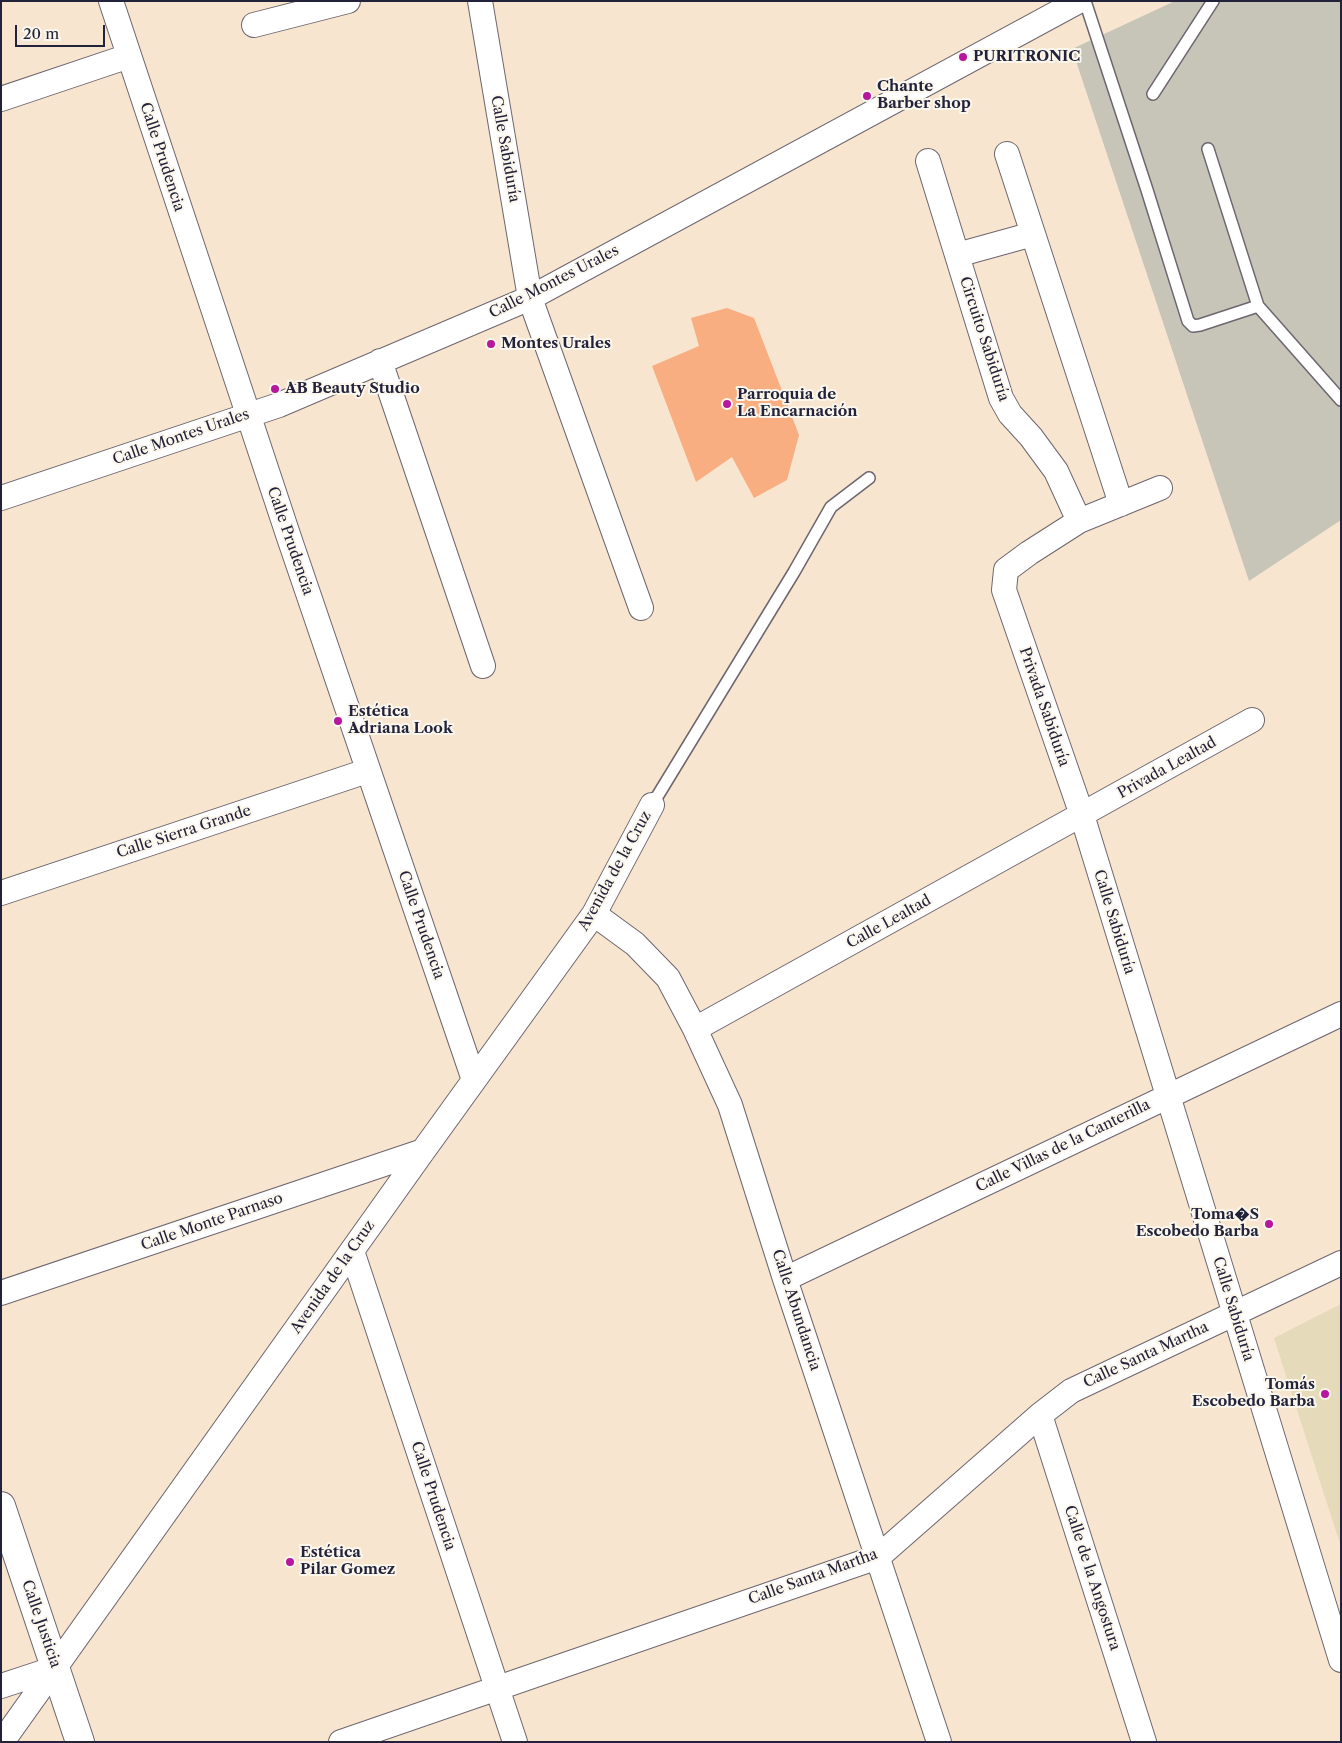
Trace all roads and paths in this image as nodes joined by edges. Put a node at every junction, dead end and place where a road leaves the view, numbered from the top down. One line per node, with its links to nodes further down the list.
1 (111, 1): 8 (street, Calle Prudencia)
2 (348, 1): 7 (street)
3 (480, 1): 16 (street, Calle Sabiduría)
4 (1079, 1): 16 (street, Calle Montes Urales)
5 (1085, 1): 17 (lane)
6 (1213, 1): 9 (lane)
7 (254, 25)
8 (129, 56): 10 (street); 20 (street, Calle Prudencia)
9 (1153, 94)
10 (1, 99)
11 (1208, 149): 17 (lane)
12 (1007, 154): 14 (street)
13 (928, 161): 15 (street, Circuito Sabiduría)
14 (1033, 234): 15 (street); 24 (street)
15 (957, 255): 25 (street, Circuito Sabiduría)
16 (530, 298): 18 (street, Calle Montes Urales); 26 (street, Calle Sabiduría)
17 (1258, 306): 19 (lane)
18 (380, 361): 20 (street, Calle Montes Urales); 27 (street)
19 (1341, 400)
20 (247, 415): 23 (street, Calle Montes Urales); 29 (street, Calle Prudencia)
21 (869, 478): 30 (lane)
22 (1160, 488): 24 (street)
23 (1, 498)
24 (1121, 504): 25 (street)
25 (1079, 521): 31 (street, Privada Sabiduría)
26 (641, 608)
27 (483, 666)
28 (1252, 720): 31 (street, Privada Lealtad)
29 (367, 771): 32 (street, Calle Sierra Grande); 36 (street, Calle Prudencia)
30 (652, 805): 33 (street, Avenida de la Cruz)
31 (1082, 815): 35 (street, Calle Lealtad); 37 (street, Calle Sabiduría)
32 (1, 893)
33 (594, 914): 35 (street, Calle Abundancia); 36 (street, Avenida de la Cruz)
34 (1341, 1014): 37 (street, Calle Villas de la Canterilla)
35 (696, 1030): 41 (street, Calle Abundancia)
36 (474, 1080): 38 (street, Avenida de la Cruz)
37 (1168, 1096): 41 (street, Calle Villas de la Canterilla); 43 (street, Calle Sabiduría)
38 (423, 1151): 39 (street, Avenida de la Cruz); 42 (street, Calle Monte Parnaso)
39 (352, 1251): 48 (street, Avenida de la Cruz); 50 (street, Calle Prudencia)
40 (1341, 1262): 43 (street, Calle Santa Martha)
41 (785, 1279): 46 (street, Calle Abundancia)
42 (1, 1293)
43 (1234, 1313): 44 (street, Calle Santa Martha); 47 (street, Calle Sabiduría)
44 (1040, 1415): 46 (street, Calle Santa Martha); 56 (street, Calle de la Angostura)
45 (1, 1506): 48 (street, Calle Justicia)
46 (878, 1557): 50 (street, Calle Santa Martha); 55 (street, Calle Abundancia)
47 (1341, 1660)
48 (56, 1668): 49 (street); 51 (street, Avenida de la Cruz); 52 (street, Calle Justicia)
49 (1, 1686)
50 (497, 1688): 53 (street, Calle Santa Martha); 54 (street, Calle Prudencia)
51 (2, 1742)
52 (80, 1742)
53 (341, 1742)
54 (515, 1742)
55 (939, 1742)
56 (1144, 1742)

